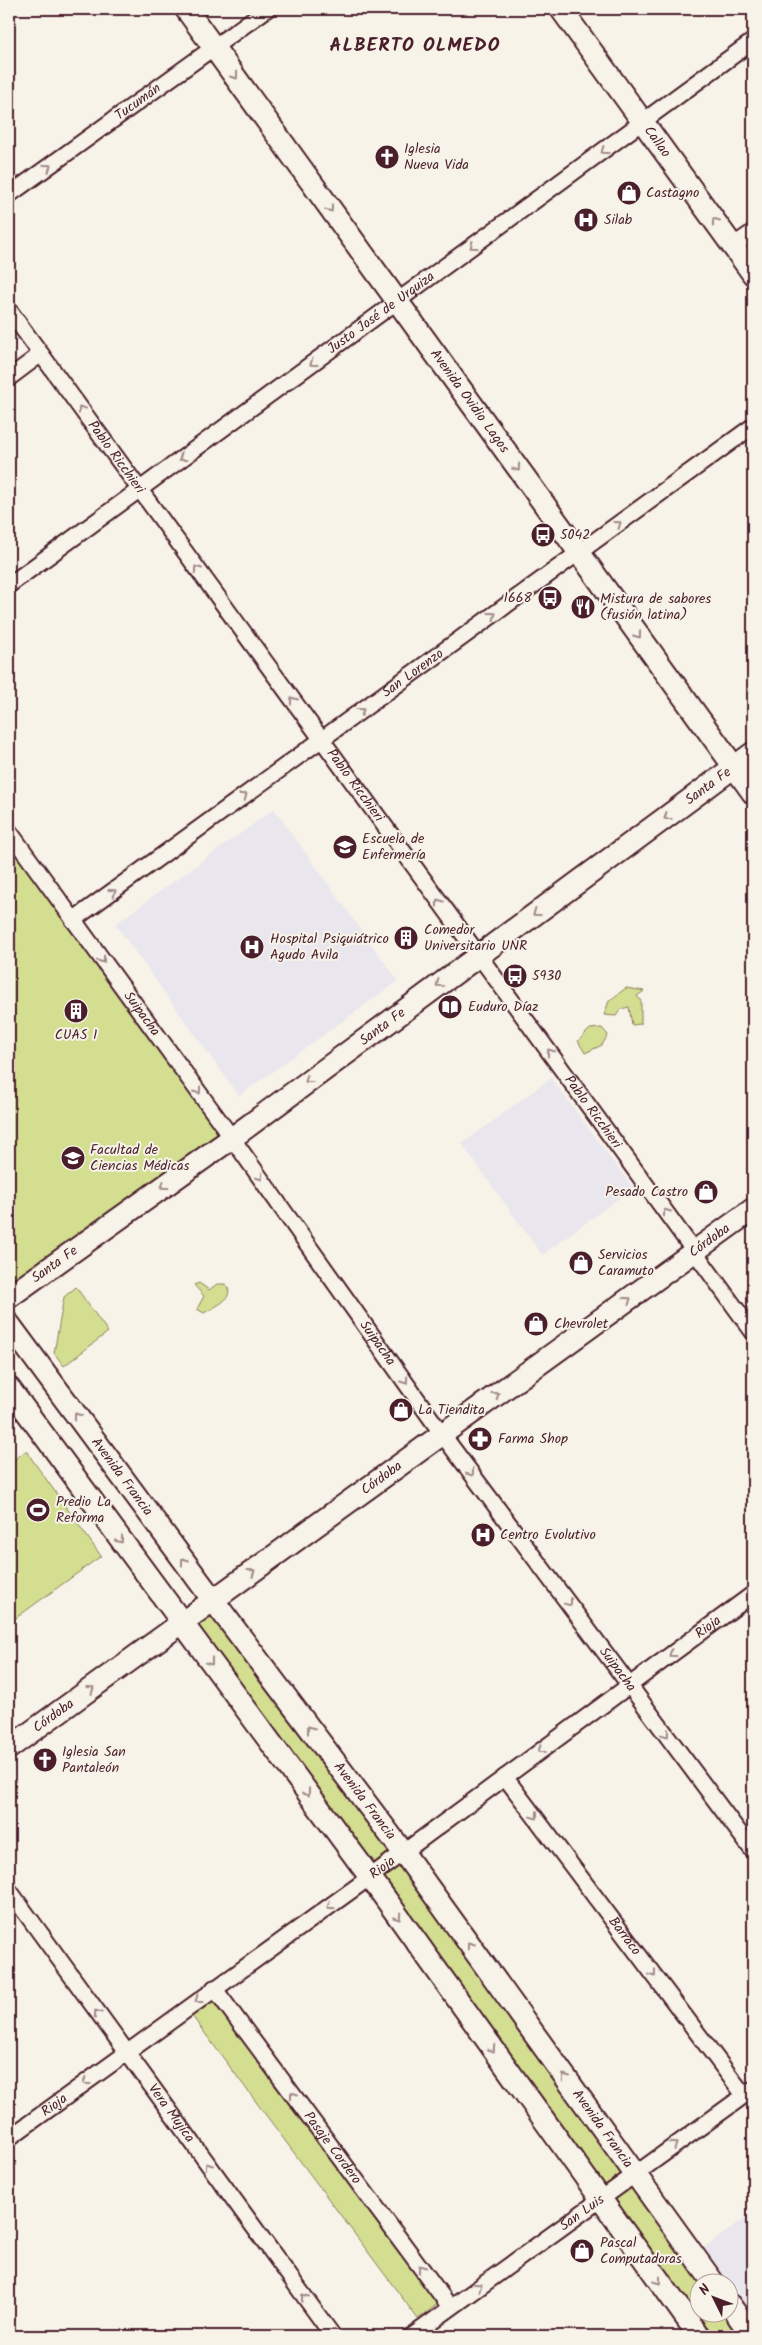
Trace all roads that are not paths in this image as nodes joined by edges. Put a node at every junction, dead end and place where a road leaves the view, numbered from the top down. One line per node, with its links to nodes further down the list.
1 (186, 9): 5 (main road, Avenida Ovidio Lagos)
2 (268, 9): 5 (street, Tucumán)
3 (561, 9): 6 (main road, Callao)
4 (753, 41): 6 (street, Justo José de Urquiza)
5 (215, 48): 7 (street, Tucumán, one-way to 5); 11 (main road, Avenida Ovidio Lagos, one-way to 11)
6 (644, 122): 9 (main road, Callao, one-way to 6); 11 (street, Justo José de Urquiza, one-way to 11)
7 (9, 195)
8 (753, 232): 9 (street)
9 (733, 246): 10 (main road, Callao)
10 (753, 274)
11 (396, 302): 16 (street, Justo José de Urquiza, one-way to 16); 17 (main road, Avenida Ovidio Lagos, one-way to 17)
12 (9, 310): 13 (street, Pablo Ricchieri)
13 (41, 354): 14 (street); 16 (street, Pablo Ricchieri, one-way to 13)
14 (9, 378)
15 (753, 426): 17 (street, San Lorenzo, one-way to 15)
16 (140, 489): 18 (street, Justo José de Urquiza); 19 (street, Pablo Ricchieri, one-way to 16)
17 (579, 553): 19 (street, San Lorenzo, one-way to 17); 21 (main road, Avenida Ovidio Lagos, one-way to 21)
18 (9, 584)
19 (322, 739): 24 (street, San Lorenzo, one-way to 19); 25 (street, Pablo Ricchieri, one-way to 19)
20 (753, 753): 21 (main road, Santa Fe)
21 (734, 767): 22 (main road, Avenida Ovidio Lagos); 25 (main road, Santa Fe, one-way to 25)
22 (753, 793)
23 (9, 831): 24 (street, Suipacha)
24 (73, 920): 26 (street, Suipacha, one-way to 26)
25 (478, 955): 26 (main road, Santa Fe, one-way to 26); 28 (street, Pablo Ricchieri, one-way to 25)
26 (232, 1138): 29 (main road, Santa Fe, one-way to 29); 33 (street, Suipacha, one-way to 33)
27 (753, 1209): 28 (main road, Córdoba)
28 (694, 1252): 31 (street, Pablo Ricchieri); 33 (main road, Córdoba, one-way to 28)
29 (9, 1297)
30 (9, 1324): 34 (main road, Avenida Francia, one-way to 30)
31 (753, 1332)
32 (9, 1388): 36 (main road, one-way to 36)
33 (442, 1434): 34 (main road, Córdoba, one-way to 33); 37 (street, Suipacha, one-way to 37)
34 (213, 1600): 36 (main road, Córdoba); 41 (main road, Avenida Francia, one-way to 34)
35 (751, 1601): 37 (street, Rioja, one-way to 37)
36 (181, 1623): 38 (main road, Córdoba, one-way to 36); 42 (main road, one-way to 42)
37 (629, 1685): 39 (street, Rioja, one-way to 39); 40 (street, Suipacha, one-way to 40)
38 (9, 1748)
39 (505, 1776): 41 (street, Rioja); 46 (street, Barraco, one-way to 46)
40 (753, 1851)
41 (403, 1852): 42 (street, Rioja); 48 (main road, Avenida Francia, one-way to 41)
42 (370, 1877): 44 (street, Rioja, one-way to 44); 49 (main road, one-way to 49)
43 (9, 1890): 45 (street, Vera Mujíca, one-way to 43)
44 (214, 1988): 45 (street, Rioja, one-way to 45); 51 (street, Pasaje Cordero, one-way to 44)
45 (125, 2053): 47 (street, Rioja, one-way to 47); 53 (street, Vera Mujíca, one-way to 45)
46 (749, 2092): 48 (street, San Luis, one-way to 46)
47 (9, 2138)
48 (634, 2174): 49 (street, San Luis); 50 (main road, Avenida Francia)
49 (599, 2199): 51 (street, San Luis, one-way to 49); 55 (main road, one-way to 55)
50 (706, 2272)
51 (450, 2307): 54 (street, San Luis)
52 (740, 2319): 56 (main road)
53 (333, 2336)
54 (412, 2336)
55 (699, 2336)
56 (752, 2336)

